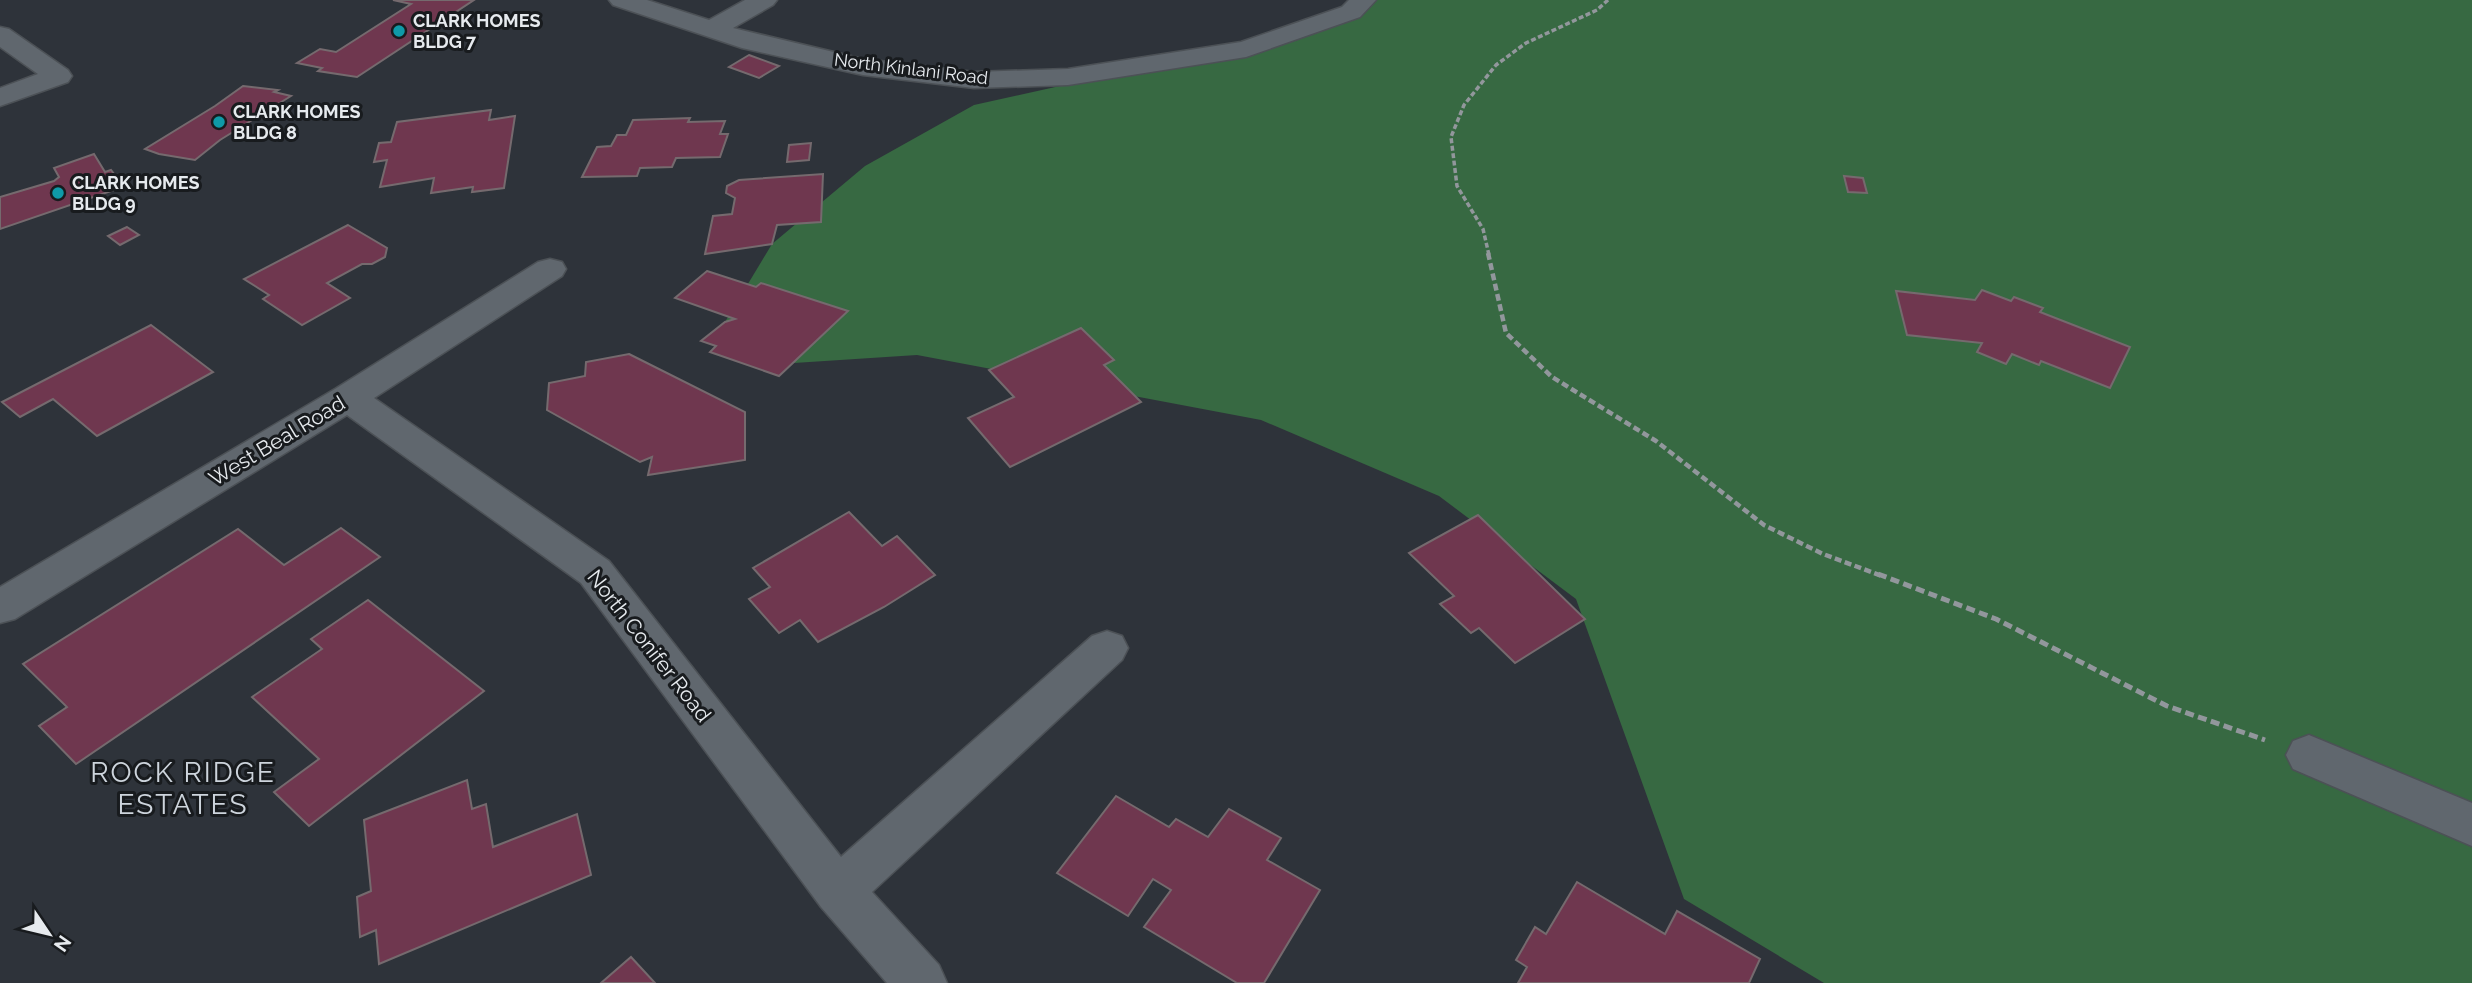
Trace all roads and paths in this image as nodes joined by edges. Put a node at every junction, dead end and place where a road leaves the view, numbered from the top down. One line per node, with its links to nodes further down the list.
1 (622, 0): 5 (street, North Kinlani Road)
2 (761, 0): 5 (street)
3 (1363, 0): 5 (street, North Kinlani Road)
4 (1608, 0): 12 (path)
5 (711, 30)
6 (0, 35): 7 (street)
7 (0, 98)
8 (550, 270): 9 (street, West Beal Road)
9 (348, 398): 10 (street, West Beal Road); 14 (street, North Conifer Road)
10 (0, 607)
11 (1107, 648): 14 (street)
12 (2309, 755): 13 (street)
13 (2472, 825)
14 (838, 891): 15 (street, North Conifer Road)
15 (921, 983)

